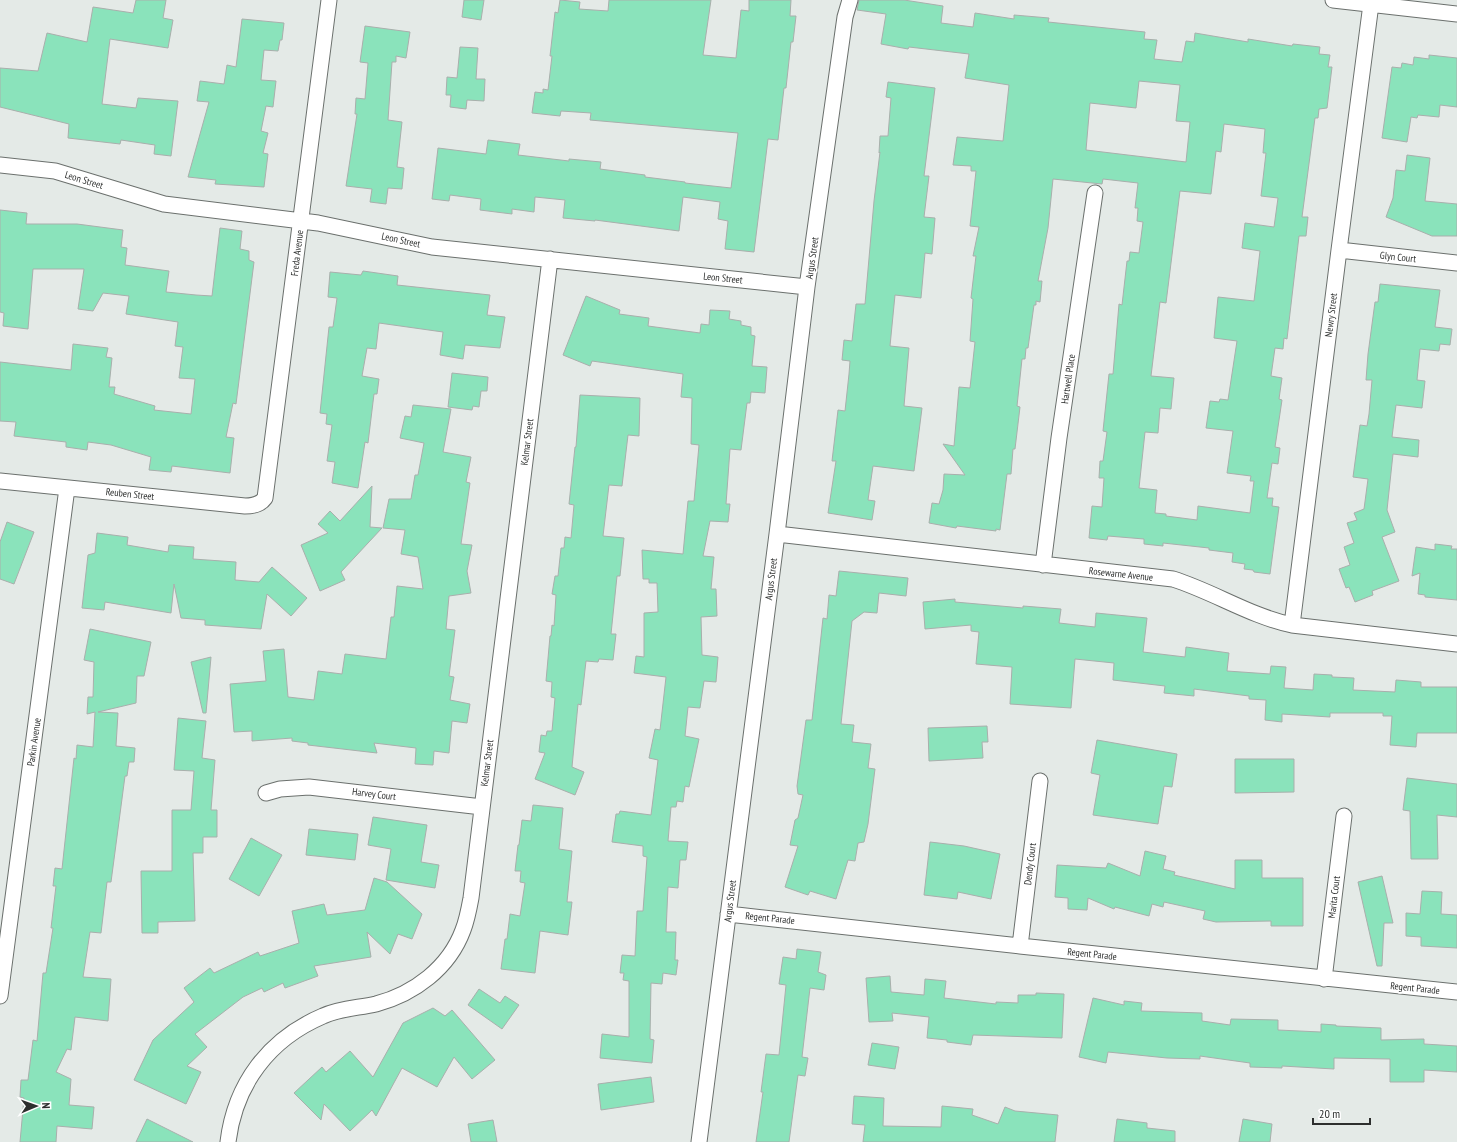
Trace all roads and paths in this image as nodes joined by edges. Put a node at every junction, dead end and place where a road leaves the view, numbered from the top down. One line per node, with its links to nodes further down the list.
1 (329, 0): 10 (street, Freda Avenue)
2 (845, 0): 7 (street, Argus Street)
3 (850, 0): 7 (street, Argus Street)
4 (1332, 0): 5 (street)
5 (1371, 4): 6 (street); 11 (street, Newry Street)
6 (1457, 14)
7 (846, 17): 14 (street, Argus Street)
8 (0, 165): 10 (street, Leon Street)
9 (1095, 194): 19 (street, Hartwell Place)
10 (301, 220): 12 (street, Leon Street); 17 (street, Freda Avenue)
11 (1339, 250): 13 (street, Glyn Court); 20 (street, Newry Street)
12 (550, 259): 14 (street, Leon Street); 24 (street, Kelmar Street)
13 (1457, 263)
14 (808, 287): 18 (street, Argus Street)
15 (0, 481): 16 (street, Reuben Street)
16 (67, 488): 17 (street, Reuben Street); 30 (street, Parkin Avenue)
17 (259, 504)
18 (777, 534): 19 (street, Rosewarne Avenue); 26 (street, Argus Street)
19 (1043, 565): 20 (street, Rosewarne Avenue)
20 (1292, 625): 21 (street, Rosewarne Avenue)
21 (1457, 644)
22 (1040, 781): 27 (street, Dendy Court)
23 (266, 793): 24 (street, Harvey Court)
24 (482, 807): 31 (street, Kelmar Street)
25 (1344, 816): 28 (street, Marita Court)
26 (728, 914): 27 (street, Regent Parade); 32 (street, Argus Street)
27 (1020, 946): 28 (street, Regent Parade)
28 (1324, 979): 29 (street, Regent Parade)
29 (1457, 992)
30 (0, 996)
31 (228, 1142)
32 (699, 1142)

